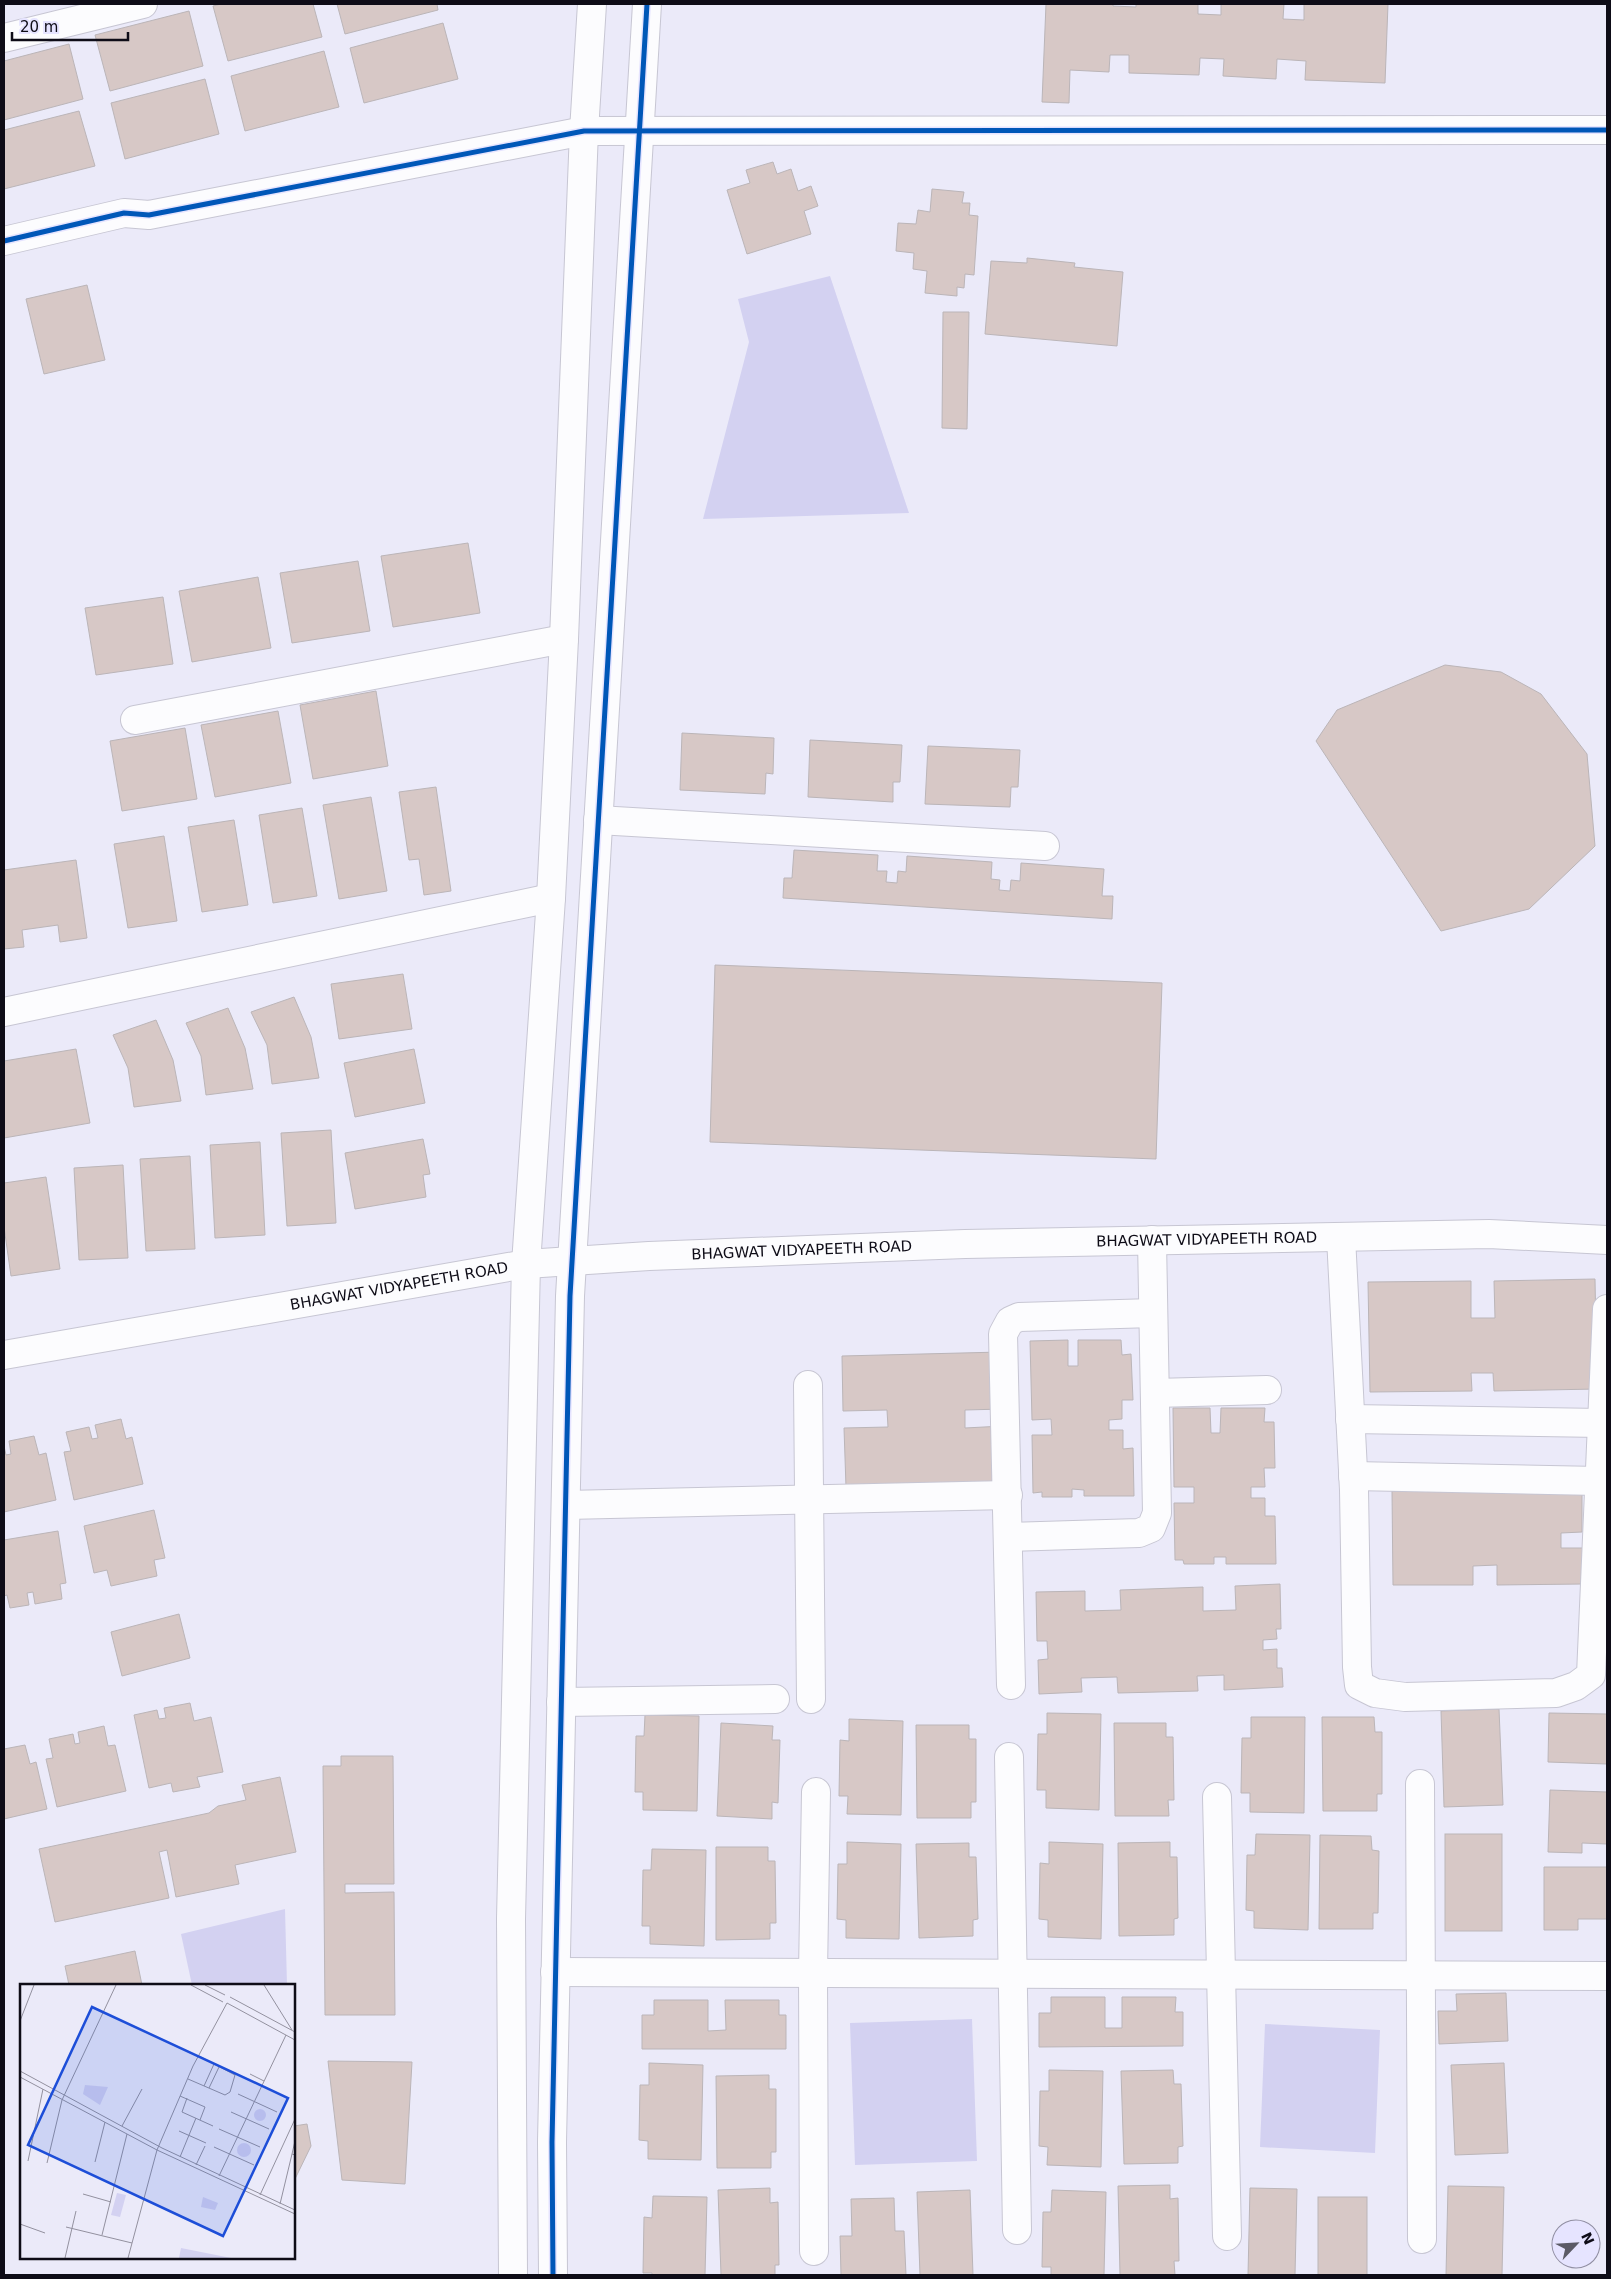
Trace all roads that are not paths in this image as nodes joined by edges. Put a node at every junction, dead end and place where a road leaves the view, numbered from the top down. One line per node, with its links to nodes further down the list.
1 (144, 4): 4 (street)
2 (592, 4): 6 (street)
3 (647, 4): 7 (street)
4 (4, 38)
5 (1607, 130): 7 (street)
6 (584, 131): 7 (street); 8 (street); 9 (street)
7 (639, 131): 11 (street)
8 (4, 241)
9 (564, 639): 10 (street); 13 (street)
10 (135, 720)
11 (598, 820): 12 (street); 18 (street)
12 (1045, 846)
13 (551, 898): 14 (street); 19 (street)
14 (4, 1012)
15 (1341, 1237): 16 (street, BHAGWAT VIDYAPEETH ROAD); 17 (street, BHAGWAT VIDYAPEETH ROAD); 26 (street)
16 (1152, 1240): 18 (street, BHAGWAT VIDYAPEETH ROAD); 21 (street)
17 (1607, 1240)
18 (572, 1261): 19 (street, BHAGWAT VIDYAPEETH ROAD); 32 (street)
19 (526, 1264): 22 (street, BHAGWAT VIDYAPEETH ROAD); 52 (street)
20 (1607, 1308): 27 (street)
21 (1153, 1313): 25 (street); 30 (street)
22 (4, 1355)
23 (808, 1385): 31 (street)
24 (1267, 1390): 25 (street)
25 (1155, 1392): 33 (street)
26 (1350, 1420): 27 (street); 28 (street)
27 (1601, 1423): 29 (street)
28 (1353, 1476): 29 (street); 29 (street)
29 (1599, 1481)
30 (1008, 1495): 31 (street); 33 (street)
31 (809, 1499): 32 (street); 36 (street)
32 (566, 1505): 37 (street)
33 (1009, 1537): 34 (street)
34 (1011, 1684)
35 (775, 1699): 37 (street)
36 (812, 1699)
37 (561, 1702): 42 (street)
38 (1009, 1757): 44 (street)
39 (1420, 1784): 46 (street)
40 (816, 1792): 43 (street)
41 (1217, 1797): 45 (street)
42 (555, 1972): 43 (street); 53 (street)
43 (813, 1973): 44 (street); 51 (street)
44 (1013, 1974): 45 (street); 48 (street)
45 (1221, 1975): 46 (street); 49 (street)
46 (1421, 1976): 47 (street); 50 (street)
47 (1607, 1976)
48 (1017, 2230)
49 (1227, 2236)
50 (1422, 2239)
51 (814, 2250)
52 (513, 2275)
53 (553, 2275)

